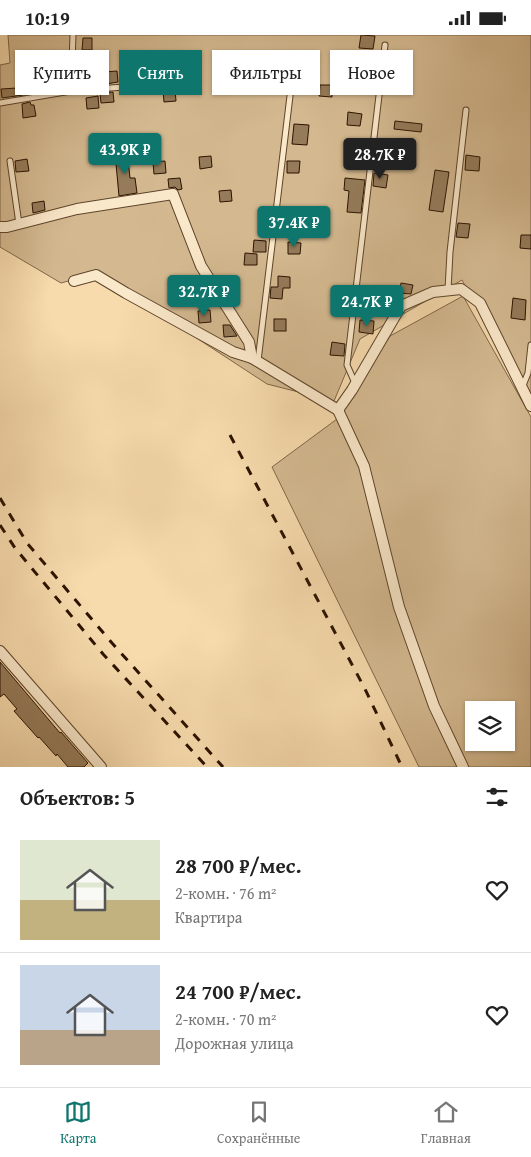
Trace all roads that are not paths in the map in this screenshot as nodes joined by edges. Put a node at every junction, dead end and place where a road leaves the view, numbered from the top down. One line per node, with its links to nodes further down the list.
1 (73, 35): 3 (lane)
2 (386, 45): 15 (lane)
3 (72, 50)
4 (47, 95): 6 (lane)
5 (290, 95): 14 (lane)
6 (0, 103)
7 (466, 110): 12 (lane)
8 (10, 161): 9 (lane)
9 (19, 224): 10 (street); 14 (street)
10 (0, 227)
11 (74, 281): 14 (street)
12 (448, 291): 15 (street); 16 (street)
13 (531, 345): 16 (lane)
14 (255, 360): 18 (street)
15 (355, 383): 18 (street)
16 (522, 388): 17 (street)
17 (531, 406)
18 (338, 410): 21 (street)
19 (0, 651): 20 (street)
20 (101, 767)
21 (463, 767)

